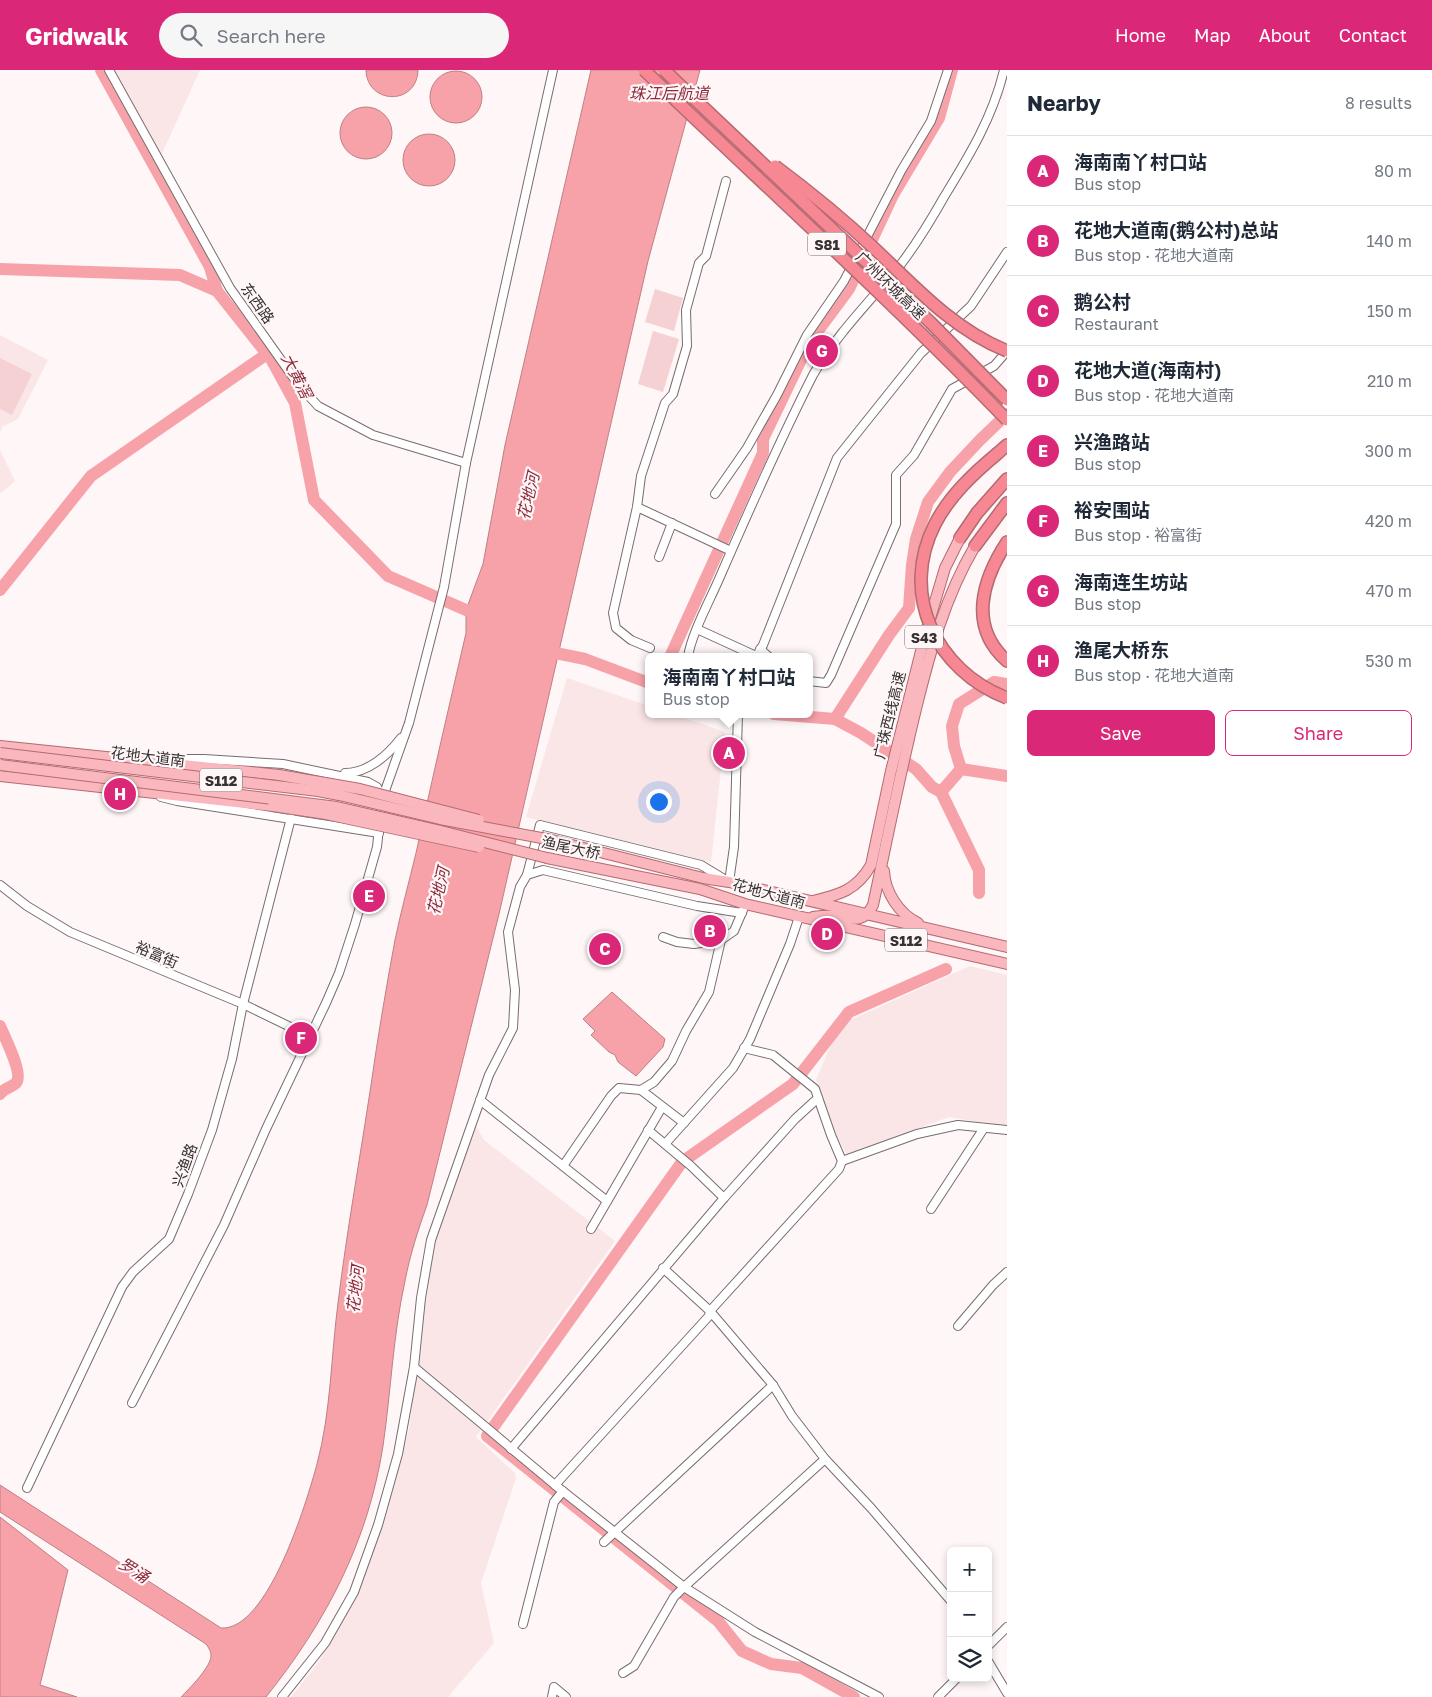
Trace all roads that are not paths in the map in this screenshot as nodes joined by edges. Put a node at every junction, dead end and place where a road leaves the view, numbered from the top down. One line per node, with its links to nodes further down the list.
1 (109, 70): 18 (street, 东西路)
2 (553, 70): 18 (street)
3 (644, 70): 12 (highway, 广州环城高速 / S81, bridge)
4 (664, 70): 7 (highway, 广州环城高速 / S81, bridge)
5 (948, 70): 20 (street)
6 (1004, 70): 27 (street)
7 (721, 123): 10 (highway, 广州环城高速 / S81, bridge); 11 (highway, bridge)
8 (726, 181): 22 (street)
9 (1007, 252): 33 (street)
10 (941, 333): 13 (highway, bridge); 14 (highway, 广州环城高速 / S81, bridge)
11 (1007, 351): 35 (street)
12 (961, 372): 15 (highway, 广州环城高速 / S81, bridge); 16 (highway, bridge)
13 (1007, 391)
14 (1007, 400)
15 (1007, 420)
16 (1007, 426)
17 (1003, 449): 36 (highway, bridge)
18 (466, 462): 38 (street)
19 (1007, 479): 24 (highway, 广珠西线高速 / S43)
20 (714, 494)
21 (1007, 503): 26 (highway, 广珠西线高速 / S43)
22 (637, 507): 23 (street); 30 (street)
23 (672, 523): 27 (street); 28 (street)
24 (960, 538): 39 (main road, 广珠西线高速 / S43)
25 (1007, 542): 34 (highway)
26 (975, 546): 39 (main road, 广珠西线高速 / S43)
27 (725, 547): 29 (street)
28 (659, 557)
29 (697, 630): 31 (street); 32 (street)
30 (650, 648)
31 (689, 653)
32 (754, 653)
33 (757, 653)
34 (1007, 661)
35 (813, 681)
36 (1007, 698)
37 (738, 718): 56 (street)
38 (409, 723): 45 (street); 48 (street)
39 (903, 742): 44 (main road, 广珠西线高速 / S43)
40 (0, 746): 42 (main road, 花地大道南)
41 (0, 754): 52 (main road, 花地大道南 / S112, bridge)
42 (141, 761): 45 (street, 花地大道南); 52 (main road, bridge)
43 (0, 765): 50 (main road, 花地大道南 / S112, bridge)
44 (896, 773): 54 (main road, S43); 59 (main road, S43)
45 (333, 774): 48 (street, 花地大道南)
46 (0, 776): 47 (main road)
47 (138, 792): 49 (street); 53 (main road, bridge)
48 (383, 801): 51 (street)
49 (291, 818): 51 (street); 68 (street, 兴渔路)
50 (437, 830): 53 (main road, 渔尾大桥 / S112, bridge)
51 (379, 833): 69 (street)
52 (552, 840): 56 (main road, 花地大道南 / S112)
53 (547, 858): 58 (main road, 渔尾大桥 / S112)
54 (884, 858): 61 (main road, S43); 63 (main road)
55 (527, 875): 56 (street); 60 (street); 73 (street)
56 (729, 882): 59 (main road, 花地大道南 / S112)
57 (0, 885): 68 (street, 裕富街)
58 (700, 889): 60 (main road, 花地大道南 / S112)
59 (810, 901): 61 (main road, 花地大道南); 62 (main road)
60 (744, 909): 62 (main road, 花地大道南 / S112); 65 (street)
61 (867, 914): 62 (main road); 63 (main road, 花地大道南 / S112)
62 (802, 917): 67 (main road, 花地大道南 / S112); 70 (street)
63 (930, 929): 66 (main road, 花地大道南 / S112)
64 (663, 937): 65 (street)
65 (721, 940): 71 (street)
66 (1007, 947)
67 (1007, 964)
68 (243, 1004): 69 (street, 裕富街); 96 (street, 兴渔路)
69 (311, 1037): 92 (street)
70 (744, 1048): 72 (street); 75 (street)
71 (641, 1090): 74 (street); 81 (street)
72 (818, 1098): 80 (street); 82 (street)
73 (480, 1100): 81 (street); 90 (street)
74 (662, 1107): 75 (street); 77 (street)
75 (684, 1123): 79 (street)
76 (984, 1128): 78 (street); 80 (street); 84 (street)
77 (648, 1130): 79 (street); 83 (street)
78 (1007, 1130)
79 (665, 1144): 82 (street)
80 (842, 1161): 88 (street)
81 (563, 1166): 83 (street)
82 (724, 1198): 86 (street)
83 (607, 1202): 85 (street)
84 (931, 1209)
85 (591, 1229)
86 (664, 1268): 88 (street); 93 (street)
87 (1007, 1272): 89 (street)
88 (710, 1311): 91 (street); 95 (street)
89 (958, 1326)
90 (414, 1367): 93 (street); 109 (street)
91 (772, 1385): 94 (street); 98 (street)
92 (132, 1403)
93 (511, 1449): 95 (street)
94 (825, 1459): 100 (street); 101 (street)
95 (555, 1485): 97 (street)
96 (27, 1488)
97 (563, 1491): 98 (street); 102 (street)
98 (614, 1531): 99 (street); 100 (street)
99 (604, 1542)
100 (684, 1587): 106 (street); 112 (street)
101 (947, 1597)
102 (523, 1624)
103 (1007, 1627): 104 (street)
104 (992, 1642)
105 (992, 1668): 108 (street)
106 (623, 1673)
107 (953, 1682): 113 (street)
108 (1007, 1693)
109 (282, 1697)
110 (552, 1697): 111 (street)
111 (566, 1697)
112 (879, 1697)
113 (938, 1697)

